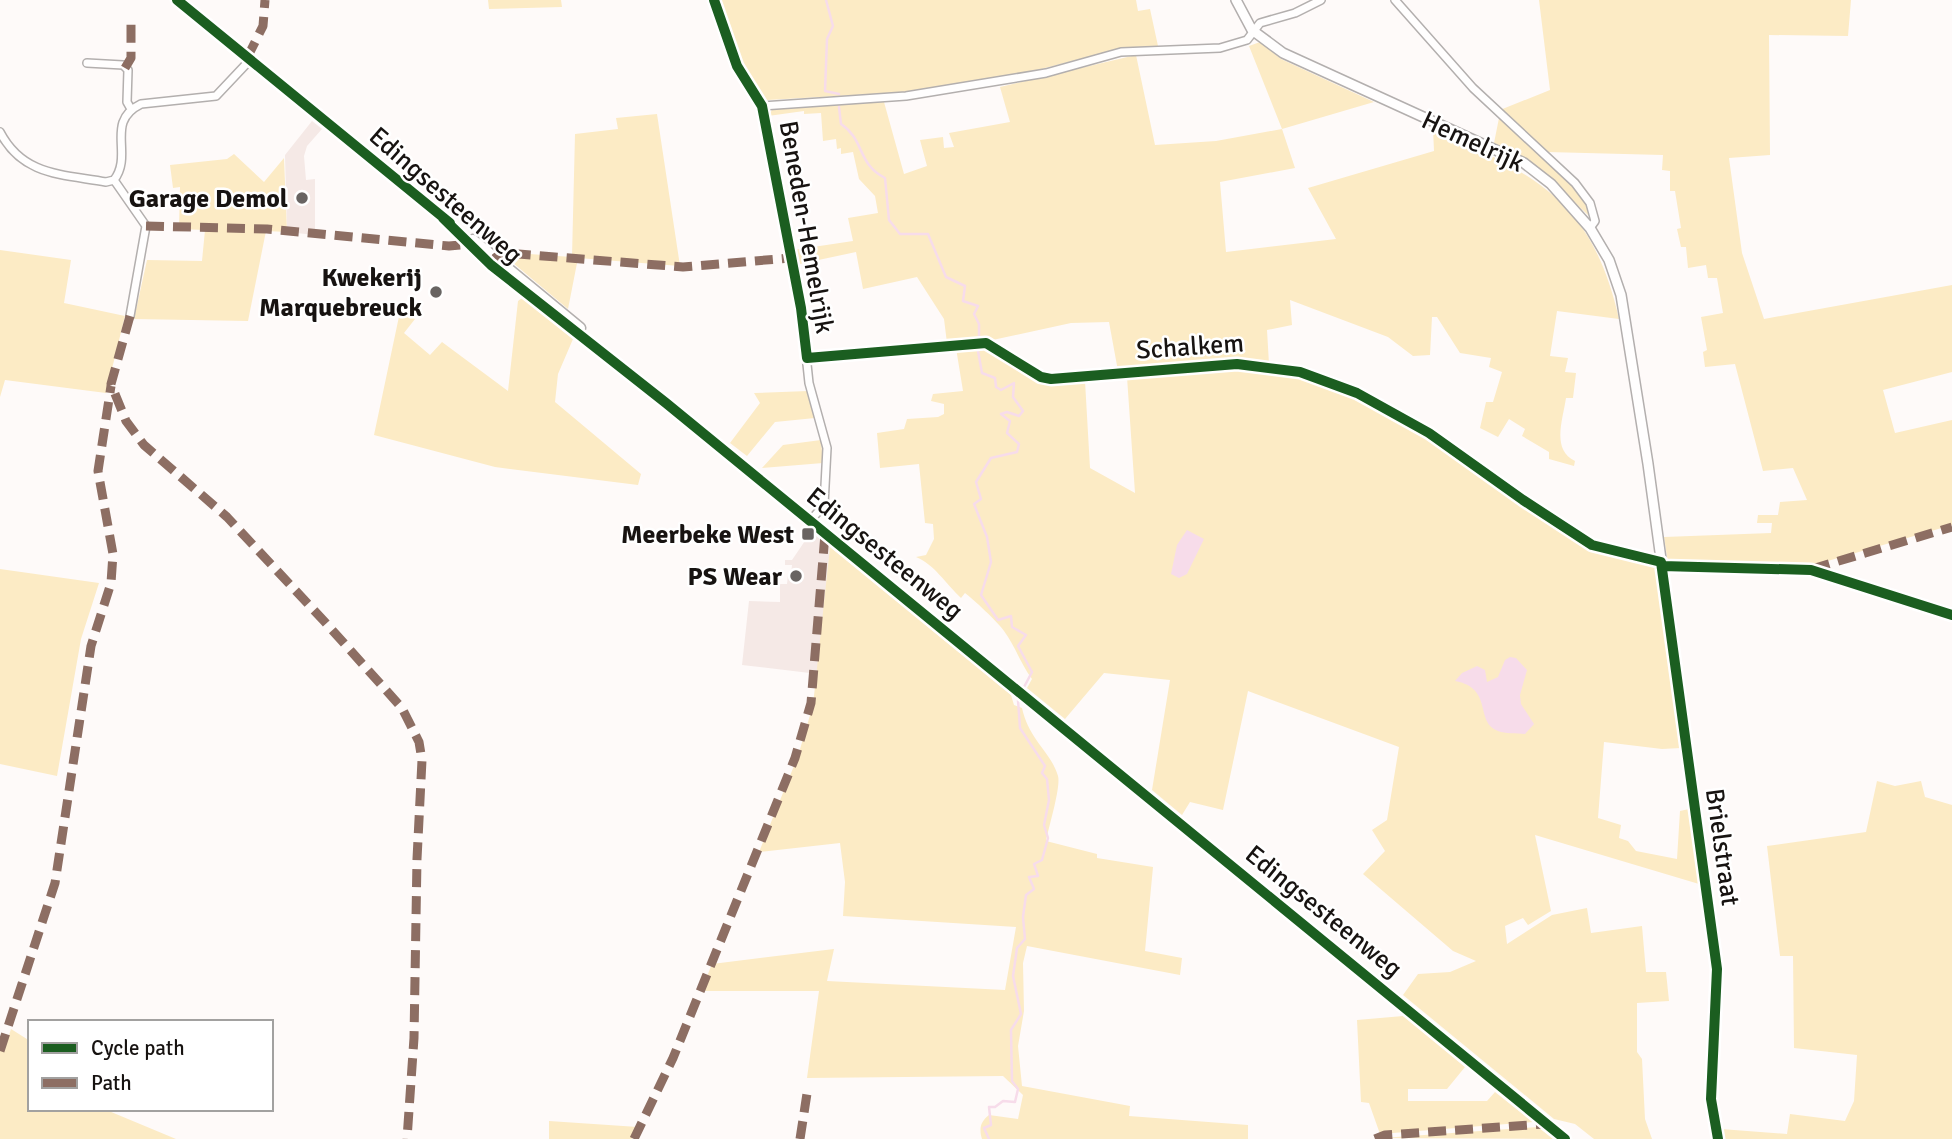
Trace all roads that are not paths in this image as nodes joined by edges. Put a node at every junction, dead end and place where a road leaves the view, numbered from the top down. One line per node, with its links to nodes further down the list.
1 (177, 0): 7 (main road, Edingsesteenweg)
2 (714, 0): 9 (street)
3 (1236, 0): 6 (street, Hemelrijk)
4 (1321, 0): 6 (street, Beneden-Hemelrijk)
5 (1395, 0): 13 (street)
6 (1252, 30): 9 (street, Beneden-Hemelrijk); 13 (street, Hemelrijk)
7 (250, 60): 10 (street); 16 (main road, Edingsesteenweg)
8 (87, 63): 10 (street)
9 (762, 106): 15 (street, Beneden-Hemelrijk)
10 (131, 109): 12 (street)
11 (0, 132): 12 (street)
12 (114, 180): 14 (street)
13 (1590, 228): 17 (street, Hemelrijk)
14 (130, 316)
15 (807, 358): 16 (street, Beneden-Hemelrijk); 17 (street, Schalkem)
16 (810, 521): 18 (main road, Edingsesteenweg)
17 (1661, 562): 19 (street, Brielstraat)
18 (1565, 1139)
19 (1718, 1139)

